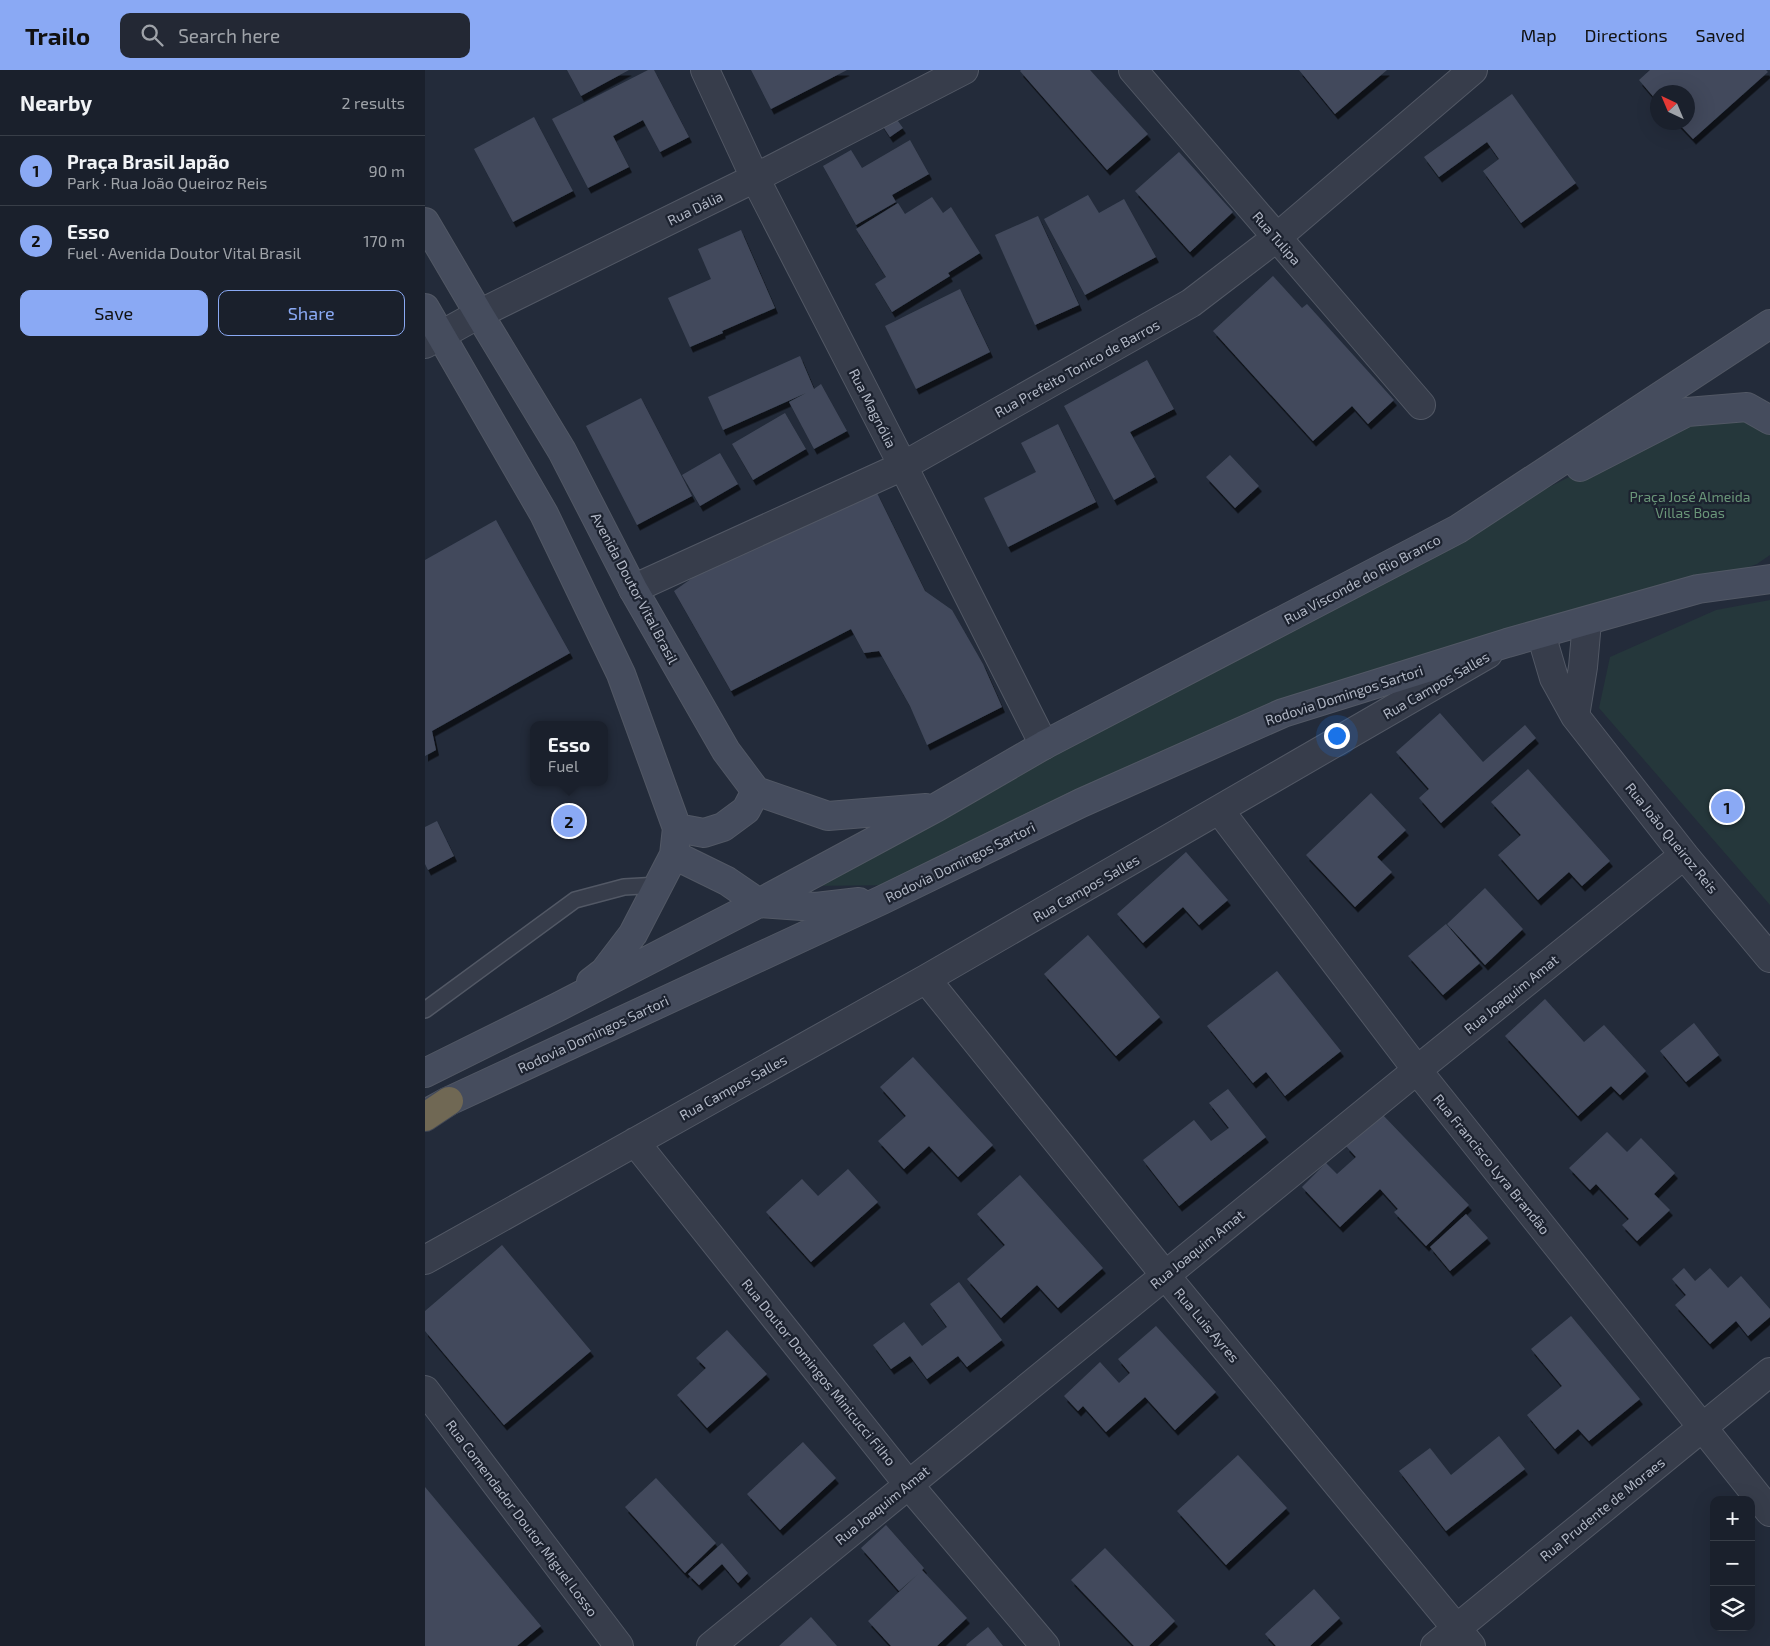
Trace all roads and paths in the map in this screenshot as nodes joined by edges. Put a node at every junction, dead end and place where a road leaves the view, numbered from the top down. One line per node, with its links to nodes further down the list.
1 (705, 70): 5 (street, Rua Magnólia)
2 (964, 70): 5 (street, Rua Dália)
3 (1133, 70): 7 (street, Rua Tulipa)
4 (1473, 70): 7 (street, Rua Prefeito Tonico de Barros)
5 (755, 178): 9 (street, Rua Dália); 14 (street, Rua Magnólia)
6 (425, 222): 9 (main road, Avenida Doutor Vital Brasil)
7 (1276, 238): 12 (street, Rua Tulipa); 14 (street, Rua Prefeito Tonico de Barros)
8 (425, 308): 11 (main road)
9 (479, 314): 11 (street, Rua Dália); 18 (main road, Avenida Doutor Vital Brasil)
10 (1770, 324): 15 (main road, Rua Visconde do Rio Branco)
11 (433, 340): 28 (main road)
12 (1421, 405)
13 (1770, 420): 15 (main road)
14 (903, 466): 18 (street, Rua Prefeito Tonico de Barros); 24 (street, Rua Magnólia)
15 (1458, 529): 24 (main road, Rua Visconde do Rio Branco)
16 (1770, 560): 19 (main road)
17 (1770, 579): 19 (main road, Rua Campos Salles)
18 (633, 589): 25 (main road, Avenida Doutor Vital Brasil)
19 (1698, 589): 20 (main road, Rua Campos Salles)
20 (1587, 622): 21 (main road, Rua Campos Salles); 23 (street)
21 (1541, 634): 22 (main road, Rua Campos Salles); 23 (street, Rua João Queiroz Reis)
22 (1507, 643): 27 (street, Rua Campos Salles); 31 (main road, Rodovia Domingos Sartori)
23 (1575, 716): 29 (street, Rua João Queiroz Reis)
24 (1044, 745): 26 (main road, Rua Visconde do Rio Branco)
25 (756, 791): 26 (main road); 28 (main road)
26 (937, 807): 32 (main road, Rua Visconde do Rio Branco)
27 (1220, 811): 34 (street, Rua Campos Salles); 37 (street, Rua Francisco Lyra Brandão)
28 (675, 842): 30 (main road); 32 (main road)
29 (1684, 855): 33 (street, Rua João Queiroz Reis); 37 (street, Rua Joaquim Amat)
30 (659, 885): 35 (main road); 36 (lane)
31 (882, 900): 32 (main road); 39 (main road, Rodovia Domingos Sartori)
32 (759, 903): 35 (main road, Rua Visconde do Rio Branco)
33 (1770, 958)
34 (926, 979): 41 (street, Rua Campos Salles); 43 (street, Rua Luis Ayres)
35 (559, 1007): 38 (main road)
36 (425, 1010)
37 (1417, 1070): 43 (street, Rua Joaquim Amat); 46 (street, Rua Francisco Lyra Brandão)
38 (425, 1073)
39 (449, 1101): 40 (highway)
40 (425, 1115)
41 (635, 1142): 42 (street, Rua Campos Salles); 47 (street, Rua Doutor Domingos Minicucci Filho)
42 (425, 1260)
43 (1165, 1275): 47 (street, Rua Joaquim Amat); 49 (street, Rua Luis Ayres)
44 (1770, 1372): 46 (street, Rua Prudente de Moraes)
45 (425, 1390): 50 (street, Rua Comendador Doutor Miguel Losso)
46 (1703, 1427): 48 (street, Rua Francisco Lyra Brandão); 49 (street, Rua Prudente de Moraes)
47 (908, 1484): 51 (street, Rua Joaquim Amat); 52 (street, Rua Doutor Domingos Minicucci Filho)
48 (1770, 1512)
49 (1464, 1637): 53 (street, Rua Prudente de Moraes)
50 (619, 1646)
51 (711, 1646)
52 (1045, 1646)
53 (1435, 1646)

